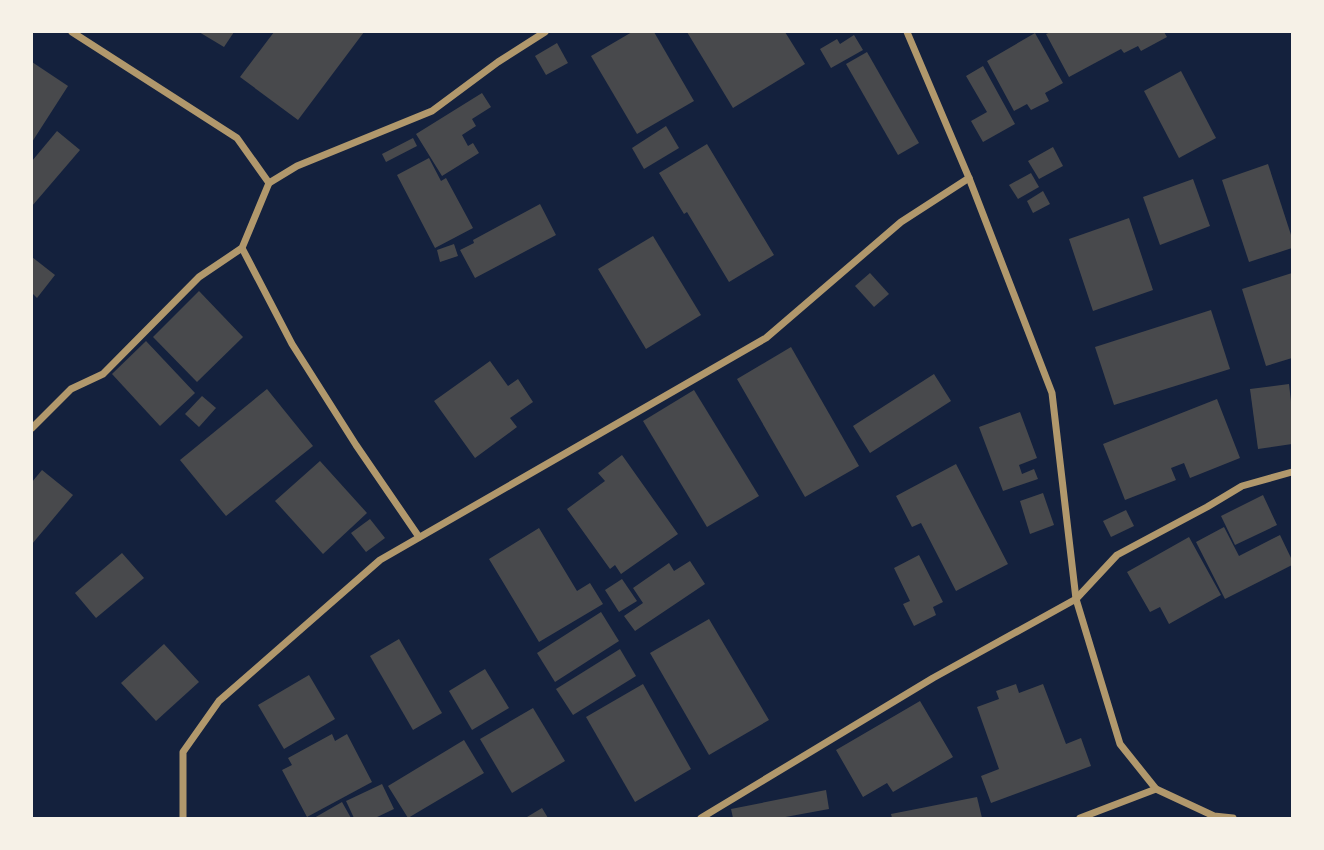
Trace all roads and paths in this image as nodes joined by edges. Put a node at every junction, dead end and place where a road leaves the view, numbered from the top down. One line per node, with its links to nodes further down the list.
1 (72, 32): 5 (street)
2 (545, 32): 5 (street)
3 (907, 32): 4 (street)
4 (969, 178): 9 (street); 10 (street)
5 (269, 183): 6 (street)
6 (242, 248): 7 (street); 9 (street)
7 (32, 428)
8 (1293, 472): 10 (street)
9 (419, 537): 12 (street)
10 (1076, 599): 11 (street); 13 (street)
11 (1156, 789): 14 (street); 15 (street)
12 (183, 818)
13 (701, 818)
14 (1080, 818)
15 (1233, 818)

